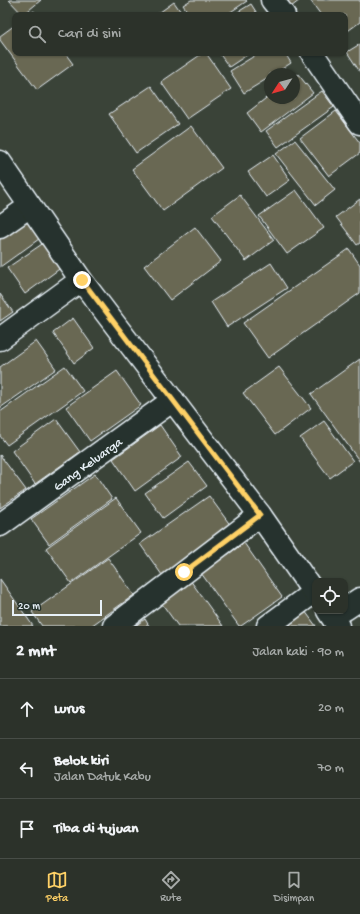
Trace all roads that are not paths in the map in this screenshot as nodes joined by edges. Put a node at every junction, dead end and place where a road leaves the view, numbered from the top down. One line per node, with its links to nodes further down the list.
1 (272, 0): 2 (street)
2 (282, 12)
3 (314, 56): 4 (street)
4 (360, 123)
5 (0, 162): 6 (street)
6 (30, 206): 7 (street); 8 (street)
7 (0, 227)
8 (82, 280): 9 (street); 10 (street)
9 (0, 339)
10 (173, 400): 11 (street); 12 (street, Gang Keluarga)
11 (260, 515): 13 (street); 15 (street)
12 (0, 525)
13 (312, 590)
14 (312, 594): 16 (street)
15 (114, 626)
16 (268, 626)

